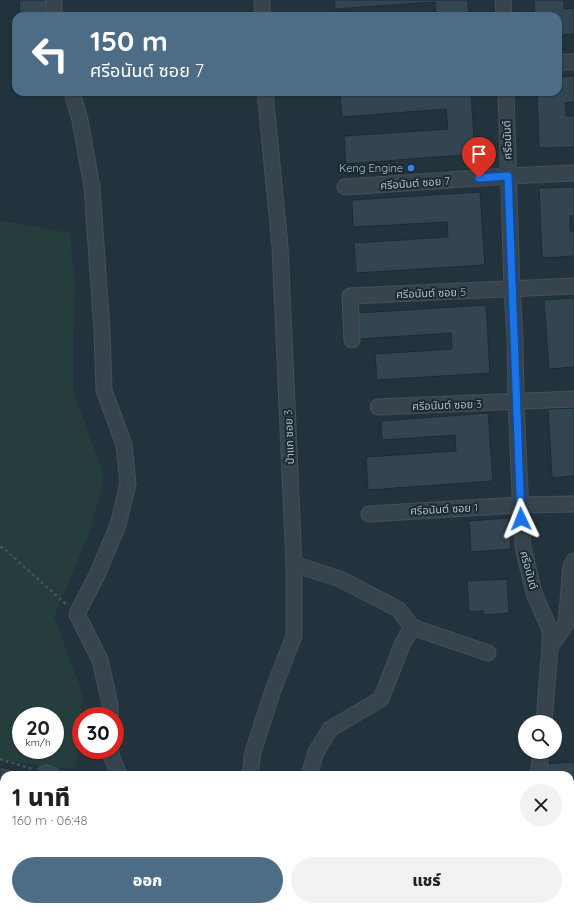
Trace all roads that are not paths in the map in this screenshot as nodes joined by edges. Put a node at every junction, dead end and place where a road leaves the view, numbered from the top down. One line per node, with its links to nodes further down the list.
1 (54, 0): 4 (street)
2 (262, 0): 5 (street)
3 (503, 0): 6 (street)
4 (54, 12)
5 (262, 12)
6 (504, 12)
7 (562, 62): 8 (street)
8 (574, 62)
9 (73, 96): 30 (street)
10 (265, 96): 25 (street, ป่าแก ซอย 3)
11 (506, 96): 13 (street, ศรีอนันต์)
12 (574, 173): 13 (street, ศรีอนันต์ ซอย 7)
13 (508, 176): 14 (street, ศรีอนันต์ ซอย 7); 16 (street, ศรีอนันต์)
14 (345, 188)
15 (574, 286): 16 (street, ศรีอนันต์ ซอย 5)
16 (512, 289): 17 (street, ศรีอนันต์ ซอย 5); 19 (street, ศรีอนันต์)
17 (352, 340)
18 (574, 399): 19 (street, ศรีอนันต์ ซอย 3)
19 (516, 402): 20 (street, ศรีอนันต์ ซอย 3); 22 (street, ศรีอนันต์)
20 (378, 407)
21 (574, 504): 22 (street, ศรีอนันต์ ซอย 1)
22 (520, 505): 23 (street, ศรีอนันต์ ซอย 1); 28 (street, ศรีอนันต์)
23 (369, 514)
24 (574, 561): 26 (street)
25 (294, 564): 27 (street); 35 (street, ป่าแก ซอย 3)
26 (570, 623): 28 (street)
27 (412, 627): 29 (street); 36 (street)
28 (550, 647): 31 (street, ศรีอนันต์)
29 (488, 653)
30 (110, 707)
31 (545, 715)
32 (113, 759): 34 (street)
33 (540, 759): 37 (street)
34 (118, 771)
35 (251, 771)
36 (310, 771)
37 (539, 771)

